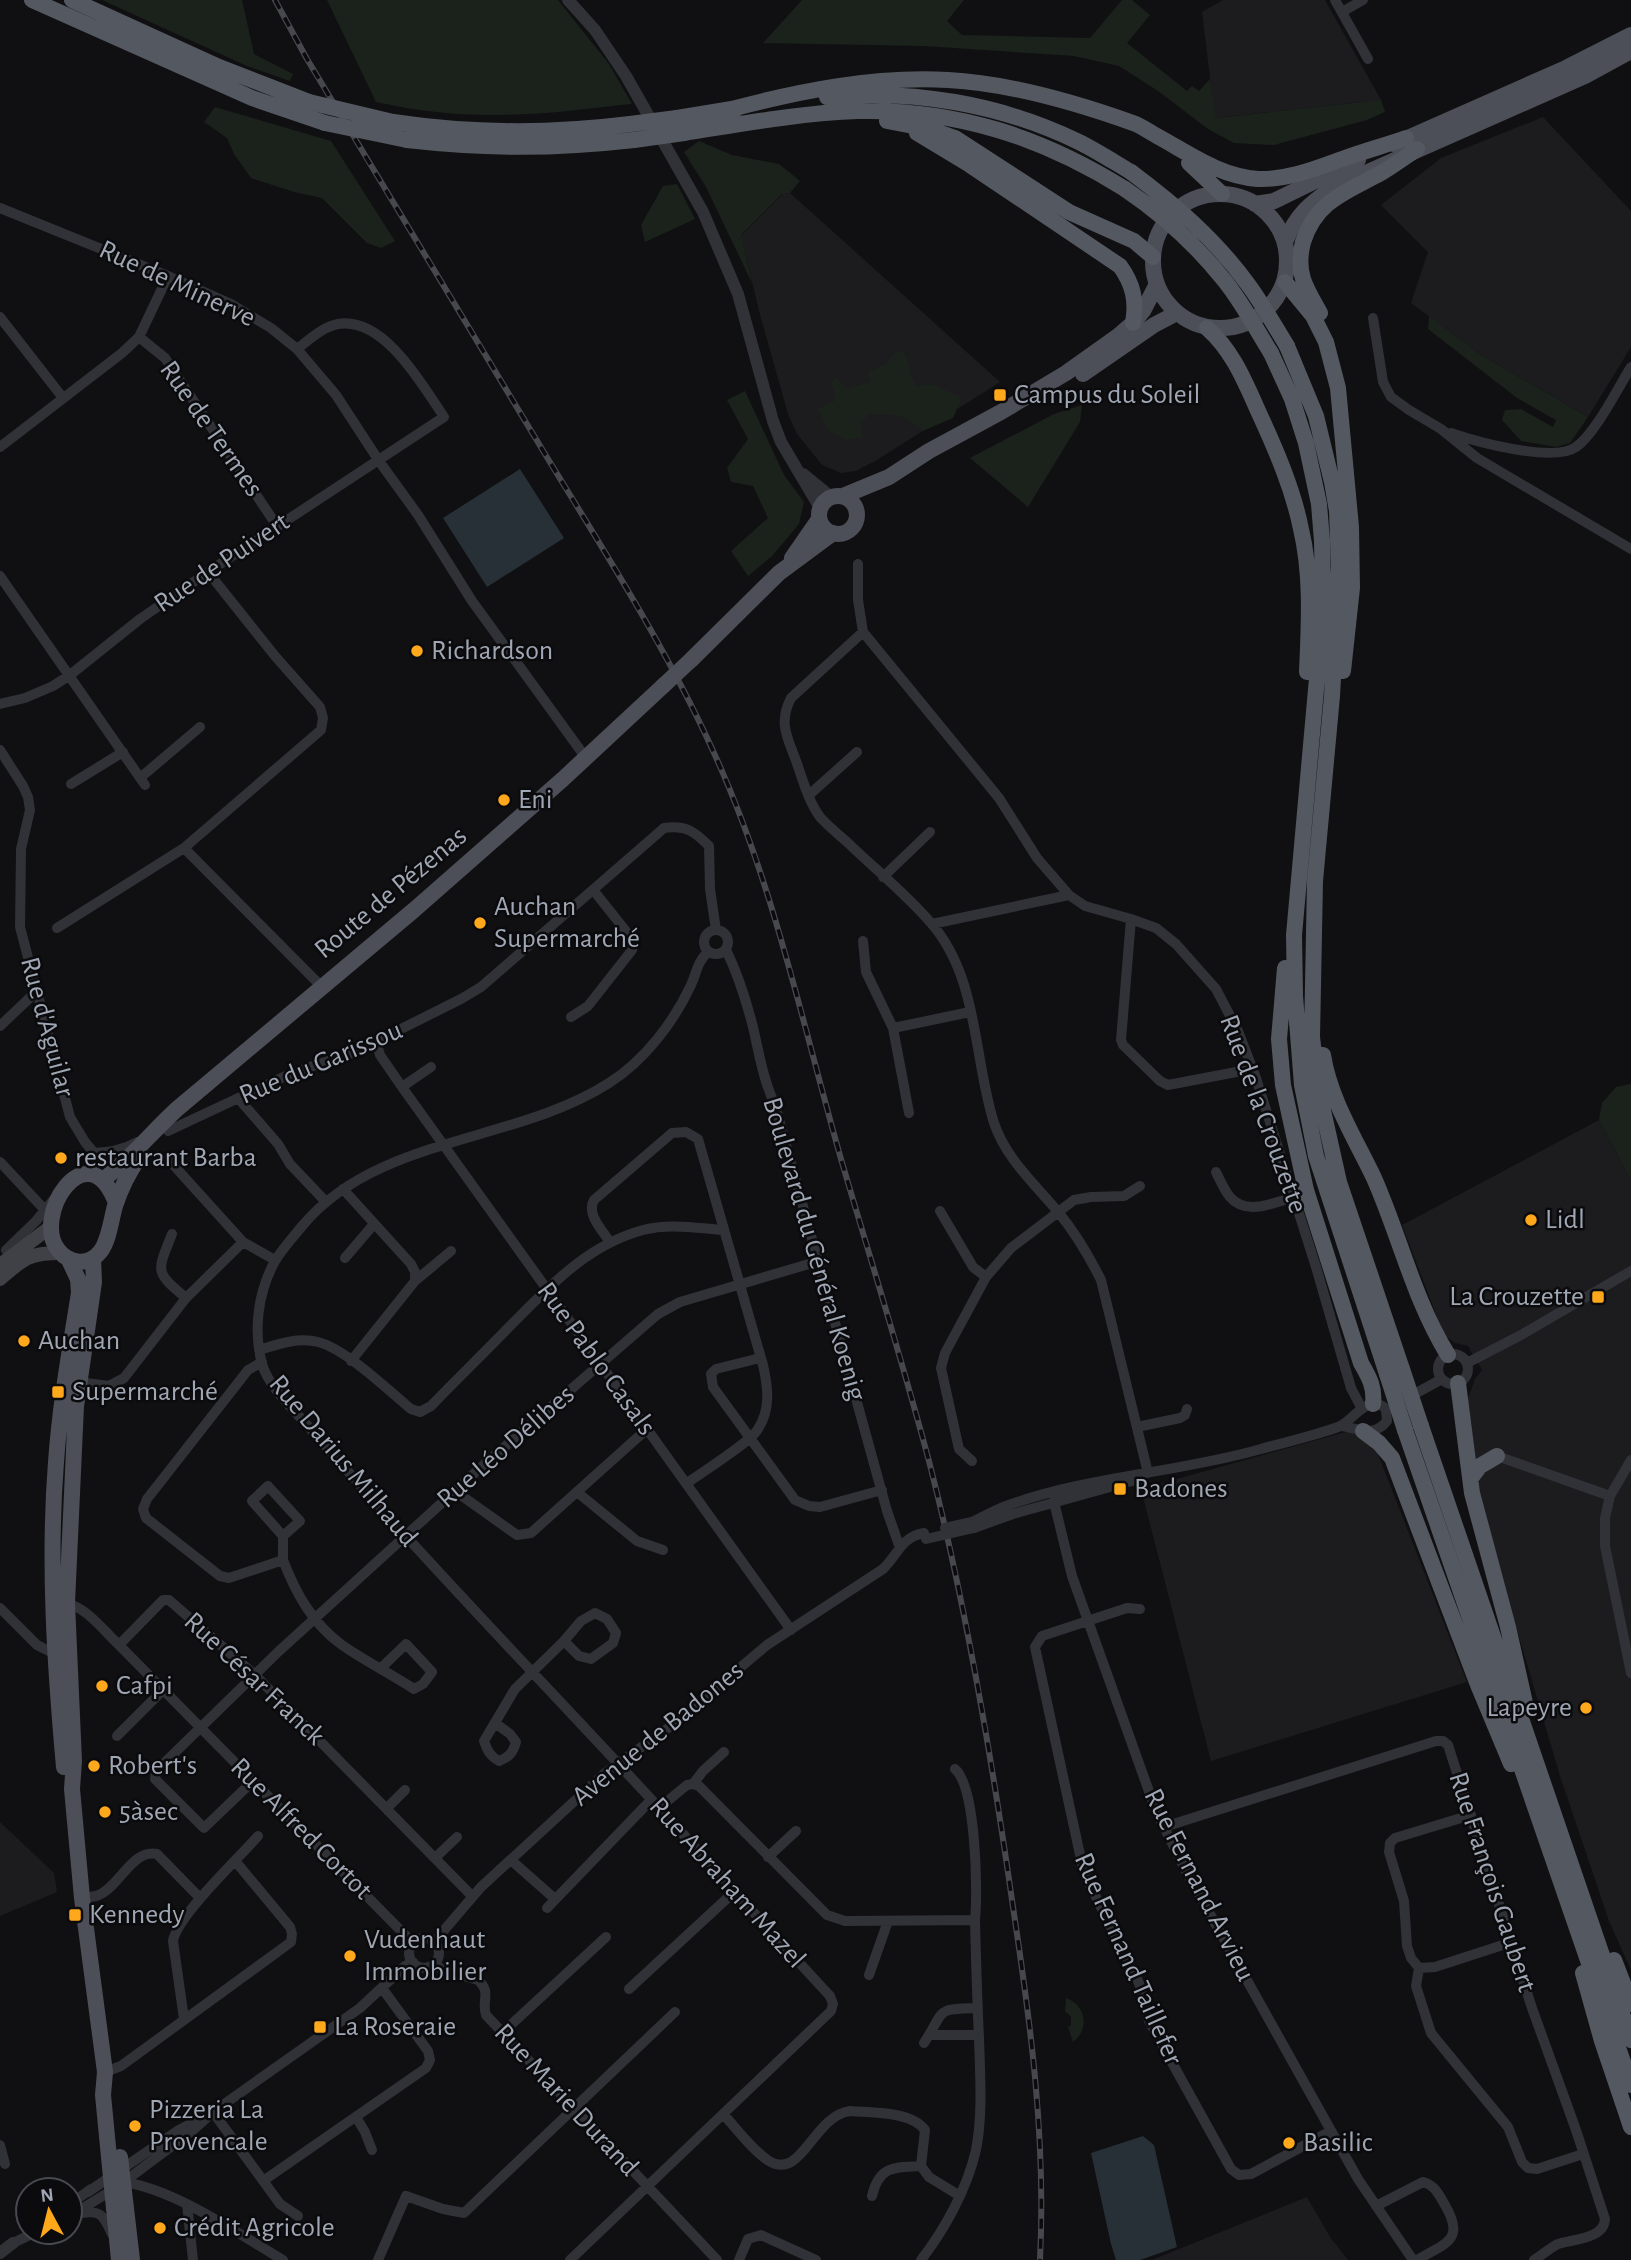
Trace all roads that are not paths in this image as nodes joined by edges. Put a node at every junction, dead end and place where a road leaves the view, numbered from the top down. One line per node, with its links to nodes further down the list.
1 (32, 0): 15 (highway, bridge)
2 (72, 0): 15 (highway, bridge)
3 (568, 0): 40 (street)
4 (1335, 0): 6 (street)
5 (1363, 0): 6 (street)
6 (1342, 12): 9 (street)
7 (1631, 35): 16 (main road)
8 (1631, 51): 16 (main road)
9 (1368, 59)
10 (1081, 107): 11 (highway); 16 (highway); 17 (highway)
11 (728, 110): 14 (highway); 53 (highway, bridge)
12 (822, 113): 13 (highway); 14 (highway); 54 (highway, bridge)
13 (897, 122): 21 (highway); 28 (highway)
14 (680, 125): 15 (highway, bridge)
15 (632, 132)
16 (1411, 144): 18 (main road); 20 (main road); 33 (highway)
17 (1222, 194): 18 (main road); 21 (main road)
18 (1255, 204): 20 (main road)
19 (0, 208): 22 (street, Rue de Minerve)
20 (1284, 242): 23 (main road)
21 (1153, 257): 24 (main road)
22 (168, 276): 30 (street); 31 (street, Rue de Minerve)
23 (1284, 282): 29 (main road); 33 (highway)
24 (1157, 284): 25 (main road); 28 (main road)
25 (1177, 313): 29 (main road); 35 (main road)
26 (0, 317): 34 (street)
27 (1373, 318): 36 (street)
28 (1133, 323): 35 (main road)
29 (1207, 328): 54 (highway)
30 (139, 337): 34 (street); 42 (street, Rue de Termes)
31 (297, 349): 38 (street, Rue de Minerve); 38 (street, Rue de Puivert)
32 (1631, 367): 36 (street)
33 (1336, 378): 53 (highway)
34 (63, 398): 37 (street)
35 (1001, 412): 39 (main road)
36 (1441, 429): 44 (street)
37 (0, 447)
38 (379, 461): 42 (street, Rue de Puivert); 58 (street)
39 (889, 477): 40 (main road); 41 (main road)
40 (828, 505): 41 (main road); 43 (main road); 47 (main road, Route de Pézenas)
41 (857, 512): 43 (main road)
42 (277, 526): 46 (street, Rue de Puivert)
43 (833, 533): 47 (main road, Route de Pézenas)
44 (1631, 549)
45 (858, 564): 49 (street)
46 (208, 572): 50 (street, Rue de Puivert); 63 (street)
47 (779, 573): 58 (main road, Route de Pézenas, bridge)
48 (0, 576): 50 (street)
49 (863, 632): 60 (street); 66 (street, Rue de la Crouzette)
50 (70, 676): 51 (street, Rue de Puivert); 56 (street)
51 (0, 704)
52 (200, 727): 56 (street)
53 (1329, 734): 75 (highway)
54 (1311, 747): 61 (highway)
55 (0, 750): 76 (street, Rue d'Aguilar)
56 (123, 752): 59 (street)
57 (858, 752): 60 (street)
58 (586, 758): 74 (main road, Route de Pézenas)
59 (71, 784)
60 (809, 795): 64 (street)
61 (1304, 823): 133 (highway); 137 (highway)
62 (930, 832): 64 (street)
63 (184, 848): 69 (street); 74 (street)
64 (883, 877): 68 (street)
65 (594, 891): 70 (street, Rue du Garissou); 78 (street); 81 (street, Rue du Garissou)
66 (1069, 895): 67 (street, Rue de la Crouzette); 68 (street)
67 (1131, 919): 84 (street, Rue de la Crouzette); 84 (street)
68 (932, 924): 77 (street)
69 (57, 928)
70 (716, 930): 72 (street); 73 (street)
71 (863, 941): 80 (street)
72 (726, 950): 73 (street); 118 (street, Boulevard du Général Koenig)
73 (708, 952): 91 (street, Rue Darius Milhaud)
74 (321, 986): 82 (main road, Route de Pézenas)
75 (1313, 988): 127 (highway); 133 (highway)
76 (37, 991): 79 (street); 89 (street, Rue d'Aguilar)
77 (971, 1012): 80 (street); 105 (street)
78 (571, 1017)
79 (0, 1026)
80 (893, 1028): 87 (street)
81 (377, 1045): 85 (street, Rue Pablo Casals); 86 (street, Rue du Garissou)
82 (229, 1067): 88 (main road); 90 (main road)
83 (431, 1067): 85 (street)
84 (1252, 1069): 100 (street, Rue de la Crouzette)
85 (402, 1087): 91 (street, Rue Pablo Casals)
86 (238, 1098): 88 (street, Rue du Garissou); 101 (street)
87 (909, 1113)
88 (168, 1131): 90 (main road)
89 (85, 1142): 92 (street, Rue d'Aguilar); 96 (street, Rue d'Aguilar)
90 (145, 1143): 92 (street); 96 (main road); 102 (main road)
91 (444, 1146): 98 (street, Rue Darius Milhaud); 124 (street, Rue Pablo Casals)
92 (94, 1153): 96 (street)
93 (168, 1159): 110 (street)
94 (0, 1162): 103 (street)
95 (1216, 1172): 100 (street)
96 (95, 1177): 99 (main road); 102 (main road)
97 (1140, 1186): 105 (street)
98 (343, 1189): 101 (street, Rue Darius Milhaud); 106 (street)
99 (61, 1193): 103 (street); 107 (main road)
100 (1293, 1197): 137 (street, Rue de la Crouzette)
101 (326, 1202): 117 (street, Rue Darius Milhaud)
102 (117, 1203): 116 (main road)
103 (44, 1209): 113 (street)
104 (940, 1211): 120 (street)
105 (1058, 1213): 120 (street); 138 (street)
106 (373, 1224): 115 (street); 122 (street)
107 (49, 1227): 113 (main road); 114 (main road)
108 (723, 1230): 111 (street); 111 (street); 123 (street)
109 (172, 1234): 125 (street)
110 (243, 1242): 117 (street); 125 (street)
111 (610, 1242): 124 (street)
112 (451, 1251): 122 (street)
113 (4, 1254)
114 (65, 1257): 116 (main road); 121 (main road); 141 (main road)
115 (345, 1258)
116 (93, 1259): 135 (main road)
117 (275, 1260): 126 (street, Rue Darius Milhaud)
118 (818, 1261): 123 (street, Rue Léo Délibes); 150 (street, Boulevard du Général Koenig)
119 (1631, 1271): 131 (street)
120 (986, 1278): 144 (street)
121 (0, 1279)
122 (415, 1281): 129 (street)
123 (739, 1285): 128 (street); 132 (street, Rue Léo Délibes)
124 (546, 1289): 129 (street); 132 (street, Rue Pablo Casals)
125 (186, 1298): 135 (street)
126 (260, 1350): 129 (street); 130 (street, Rue Darius Milhaud)
127 (1448, 1355): 131 (street); 134 (street)
128 (760, 1359): 140 (street); 140 (street)
129 (351, 1361)
130 (262, 1362): 158 (street, Rue Darius Milhaud); 161 (street)
131 (1467, 1363): 134 (street)
132 (601, 1364): 139 (street, Rue Pablo Casals); 151 (street, Rue Léo Délibes)
133 (1395, 1371): 176 (highway, bridge); 195 (highway, bridge)
134 (1450, 1381): 137 (street); 146 (highway)
135 (78, 1382): 148 (main road)
136 (1187, 1409): 138 (street)
137 (1366, 1416): 145 (street); 195 (highway)
138 (1137, 1427): 145 (street)
139 (647, 1429): 147 (street, Rue Pablo Casals); 152 (street)
140 (750, 1437): 147 (street); 150 (street)
141 (58, 1441): 148 (main road); 156 (main road)
142 (1497, 1456): 146 (highway); 153 (street)
143 (1631, 1460): 153 (street)
144 (972, 1461)
145 (1148, 1473): 149 (street); 154 (street)
146 (1471, 1478): 206 (highway)
147 (687, 1483): 167 (street, Rue Pablo Casals)
148 (71, 1486): 162 (main road)
149 (1076, 1488): 154 (street); 155 (street)
150 (882, 1490): 159 (street, Boulevard du Général Koenig)
151 (455, 1491): 152 (street); 158 (street, Rue Léo Délibes)
152 (577, 1492): 160 (street)
153 (1610, 1496): 173 (street)
154 (1055, 1503): 155 (street); 166 (street, Rue Fernand Arvieu)
155 (973, 1525): 159 (street, Avenue de Badones, bridge)
156 (54, 1532): 162 (main road); 170 (main road)
157 (283, 1536): 157 (street); 161 (street)
158 (406, 1537): 165 (street, Rue Léo Délibes); 172 (street, Rue Darius Milhaud)
159 (900, 1548): 167 (street, Avenue de Badones)
160 (663, 1550)
161 (283, 1560): 165 (street)
162 (67, 1603): 169 (street, Rue Alfred Cortot); 185 (main road)
163 (0, 1608): 170 (street)
164 (1140, 1609): 166 (street)
165 (314, 1619): 171 (street); 174 (street, Rue Léo Délibes)
166 (1087, 1621): 191 (street, Rue Fernand Arvieu); 234 (street, Rue Fernand Taillefer)
167 (791, 1630): 181 (street, Avenue de Badones)
168 (564, 1641): 168 (street); 172 (street)
169 (118, 1645): 174 (street, Rue César Franck); 175 (street, Rue Alfred Cortot)
170 (55, 1654): 185 (main road)
171 (381, 1668): 171 (street)
172 (532, 1672): 177 (street); 181 (street, Rue Darius Milhaud)
173 (1631, 1673)
174 (256, 1675): 178 (street, Rue Léo Délibes); 188 (street, Rue César Franck)
175 (164, 1689): 178 (street, Rue Alfred Cortot); 179 (street)
176 (1518, 1710): 206 (highway); 226 (highway)
177 (495, 1723)
178 (201, 1728): 183 (street, Rue Alfred Cortot); 183 (street, Rue Léo Délibes)
179 (117, 1736)
180 (723, 1752): 184 (street)
181 (618, 1764): 187 (street, Rue Abraham Mazel); 198 (street, Avenue de Badones)
182 (955, 1769): 208 (street)
183 (253, 1781): 213 (street, Rue Alfred Cortot)
184 (694, 1784): 189 (street); 197 (street)
185 (72, 1788): 203 (main road)
186 (405, 1790): 188 (street)
187 (651, 1800): 189 (street, Rue Abraham Mazel); 205 (street)
188 (387, 1808): 196 (street, Rue César Franck)
189 (659, 1808): 200 (street, Rue Abraham Mazel)
190 (1471, 1815): 191 (street, Rue François Gaubert); 212 (street, Rue François Gaubert); 216 (street)
191 (1164, 1827): 234 (street, Rue Fernand Arvieu)
192 (796, 1830): 197 (street)
193 (258, 1836): 199 (street)
194 (457, 1837): 196 (street)
195 (1547, 1839): 201 (highway)
196 (436, 1857): 202 (street, Rue César Franck)
197 (768, 1857): 209 (street)
198 (512, 1861): 202 (street, Avenue de Badones); 205 (street)
199 (236, 1862): 204 (street); 223 (street)
200 (734, 1892): 219 (street); 231 (street, Rue Abraham Mazel)
201 (1565, 1893): 228 (highway); 233 (highway)
202 (472, 1896): 211 (street, Avenue de Badones)
203 (82, 1898): 204 (street); 227 (main road)
204 (201, 1898): 223 (street)
205 (555, 1899): 207 (street)
206 (1588, 1899): 220 (highway)
207 (547, 1908)
208 (975, 1920): 209 (street); 221 (street)
209 (888, 1921): 217 (street)
210 (606, 1937): 224 (street)
211 (434, 1942): 213 (street); 215 (street)
212 (1511, 1942): 216 (street); 237 (street, Rue François Gaubert)
213 (413, 1943): 214 (street)
214 (413, 1962): 215 (street); 218 (street)
215 (435, 1963): 224 (street, Rue Marie Durand)
216 (1419, 1968): 237 (street)
217 (869, 1975)
218 (382, 1988): 230 (street); 232 (street)
219 (629, 1989)
220 (1631, 2004)
221 (978, 2008): 225 (street); 225 (street)
222 (675, 2012): 229 (street)
223 (184, 2019): 227 (street)
224 (502, 2033): 229 (street, Rue Marie Durand)
225 (979, 2035): 245 (street)
226 (1631, 2040)
227 (105, 2076): 240 (main road)
228 (1631, 2085)
229 (573, 2108): 242 (street, Rue Marie Durand); 256 (street)
230 (213, 2112): 240 (street); 241 (street)
231 (723, 2114): 239 (street); 242 (street)
232 (356, 2117): 236 (street); 241 (street)
233 (1631, 2127)
234 (1331, 2131): 248 (street, Rue Fernand Arvieu)
235 (0, 2146): 238 (street)
236 (372, 2150)
237 (1583, 2154): 263 (street, Rue François Gaubert)
238 (5, 2164)
239 (922, 2166): 244 (street); 245 (street)
240 (123, 2173): 243 (street); 243 (street); 246 (street); 247 (street); 253 (main road)
241 (263, 2181): 250 (street)
242 (647, 2187): 257 (street); 258 (street, Rue Marie Durand)
243 (84, 2195)
244 (872, 2196)
245 (960, 2196): 261 (street)
246 (84, 2204)
247 (187, 2204): 254 (street); 255 (street)
248 (1376, 2206): 262 (street, Rue Fernand Arvieu); 262 (street, Rue Fernand Arvieu)
249 (84, 2213): 253 (street)
250 (298, 2216)
251 (13, 2243): 252 (street)
252 (0, 2252)
253 (124, 2258)
254 (192, 2260)
255 (283, 2260)
256 (378, 2260)
257 (570, 2260)
258 (717, 2260)
259 (739, 2260): 260 (street)
260 (816, 2260)
261 (921, 2260)
262 (1415, 2260)
263 (1534, 2260)

